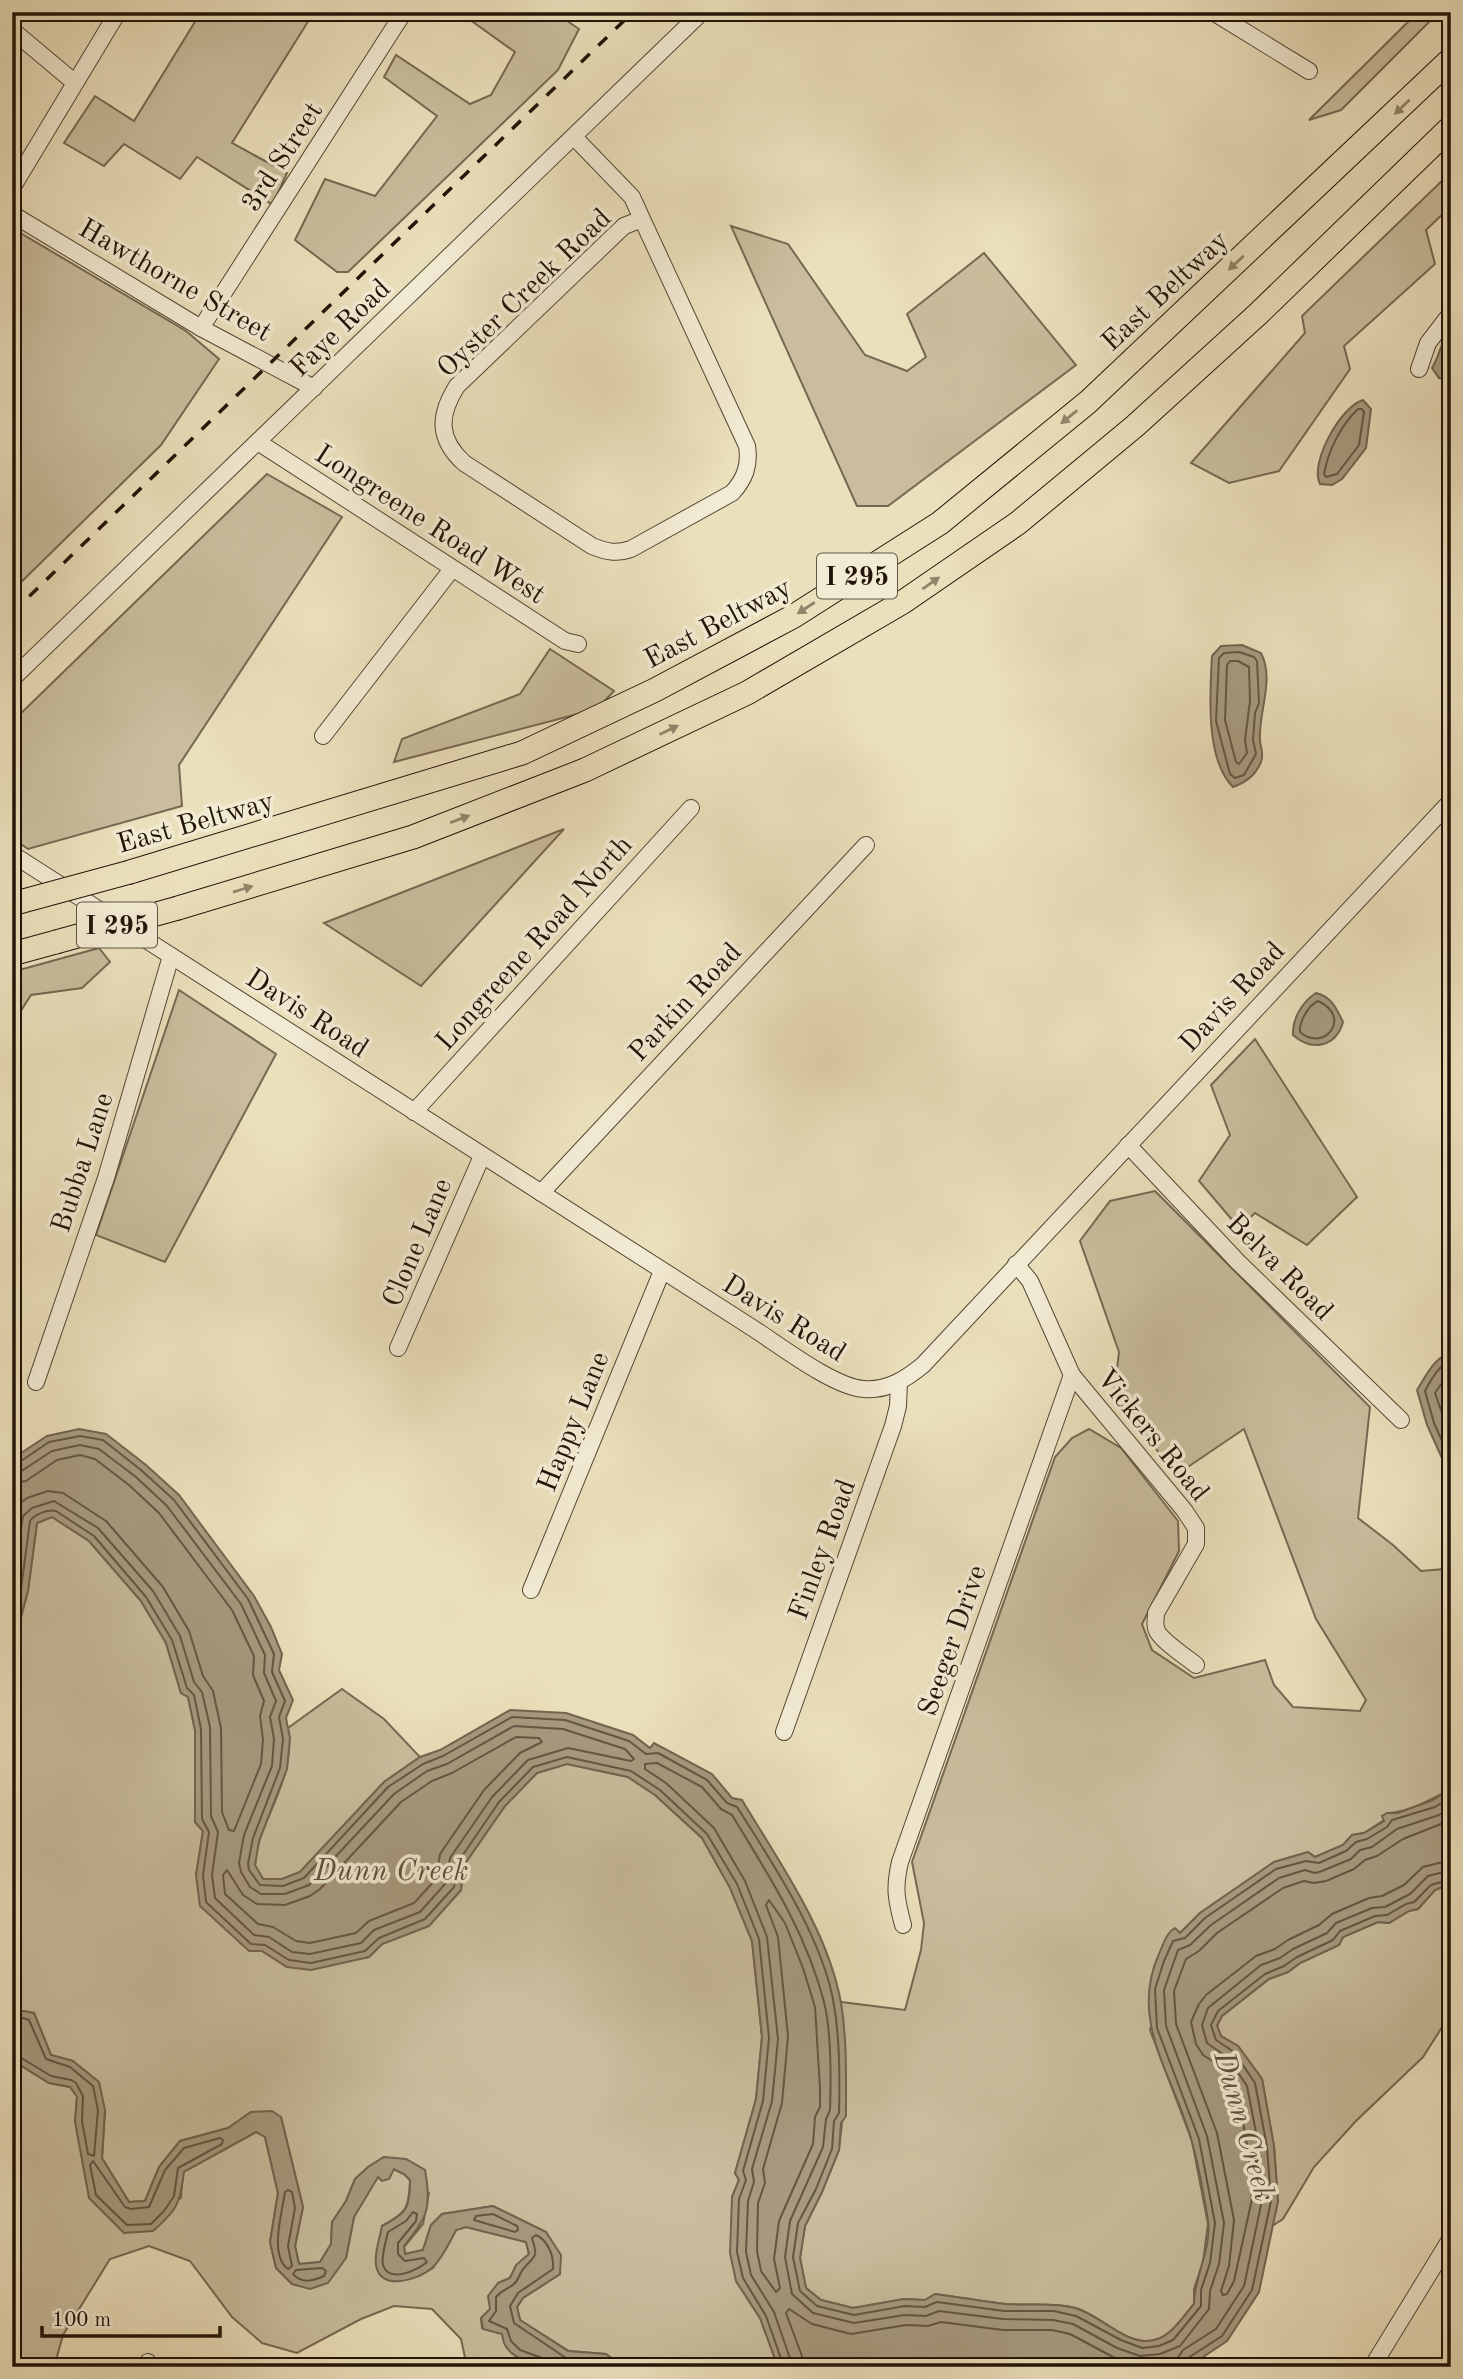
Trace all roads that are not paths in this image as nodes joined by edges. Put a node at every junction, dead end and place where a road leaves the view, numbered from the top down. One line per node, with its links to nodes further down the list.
1 (118, 12): 8 (street)
2 (404, 12): 15 (street, 3rd Street)
3 (702, 12): 10 (street, Faye Road)
4 (1213, 12): 7 (street)
5 (12, 30): 8 (street)
6 (1451, 59): 27 (highway, East Beltway / I 295, one-way to 27, bridge)
7 (1309, 71)
8 (74, 82): 11 (street)
9 (1451, 127): 28 (highway, I 295, one-way to 9, bridge)
10 (574, 137): 13 (street, Oyster Creek Road); 17 (street, Faye Road)
11 (12, 188)
12 (12, 214): 15 (street, Hawthorne Street)
13 (642, 219): 13 (street, Oyster Creek Road)
14 (1451, 313): 16 (street)
15 (201, 328): 17 (street, Hawthorne Street)
16 (1419, 369)
17 (314, 388): 18 (street, Faye Road)
18 (258, 442): 19 (street, Longreene Road West); 21 (street, Faye Road)
19 (452, 569): 20 (street, Longreene Road West); 22 (street)
20 (578, 644)
21 (12, 679)
22 (323, 736)
23 (691, 808): 30 (street, Longreene Road North)
24 (1449, 809): 31 (street, Davis Road)
25 (866, 845): 33 (street, Parkin Road)
26 (12, 854): 29 (street, Davis Road)
27 (12, 904)
28 (12, 954)
29 (171, 956): 30 (street, Davis Road); 38 (street, Bubba Lane)
30 (414, 1112): 32 (street, Davis Road)
31 (1128, 1145): 34 (street, Davis Road); 40 (street, Belva Road)
32 (482, 1156): 33 (street, Davis Road); 36 (street, Clone Lane)
33 (541, 1193): 35 (street, Davis Road)
34 (1016, 1264): 37 (street, Vickers Road); 39 (street, Davis Road)
35 (662, 1271): 39 (street, Davis Road); 41 (street, Happy Lane)
36 (398, 1348)
37 (1072, 1375): 42 (street, Vickers Road); 44 (street, Seeger Drive)
38 (36, 1382)
39 (898, 1382): 43 (street, Finley Road)
40 (1401, 1420)
41 (531, 1590)
42 (1196, 1665)
43 (784, 1732)
44 (903, 1925)
45 (1451, 2238): 46 (street)
46 (1372, 2367)

